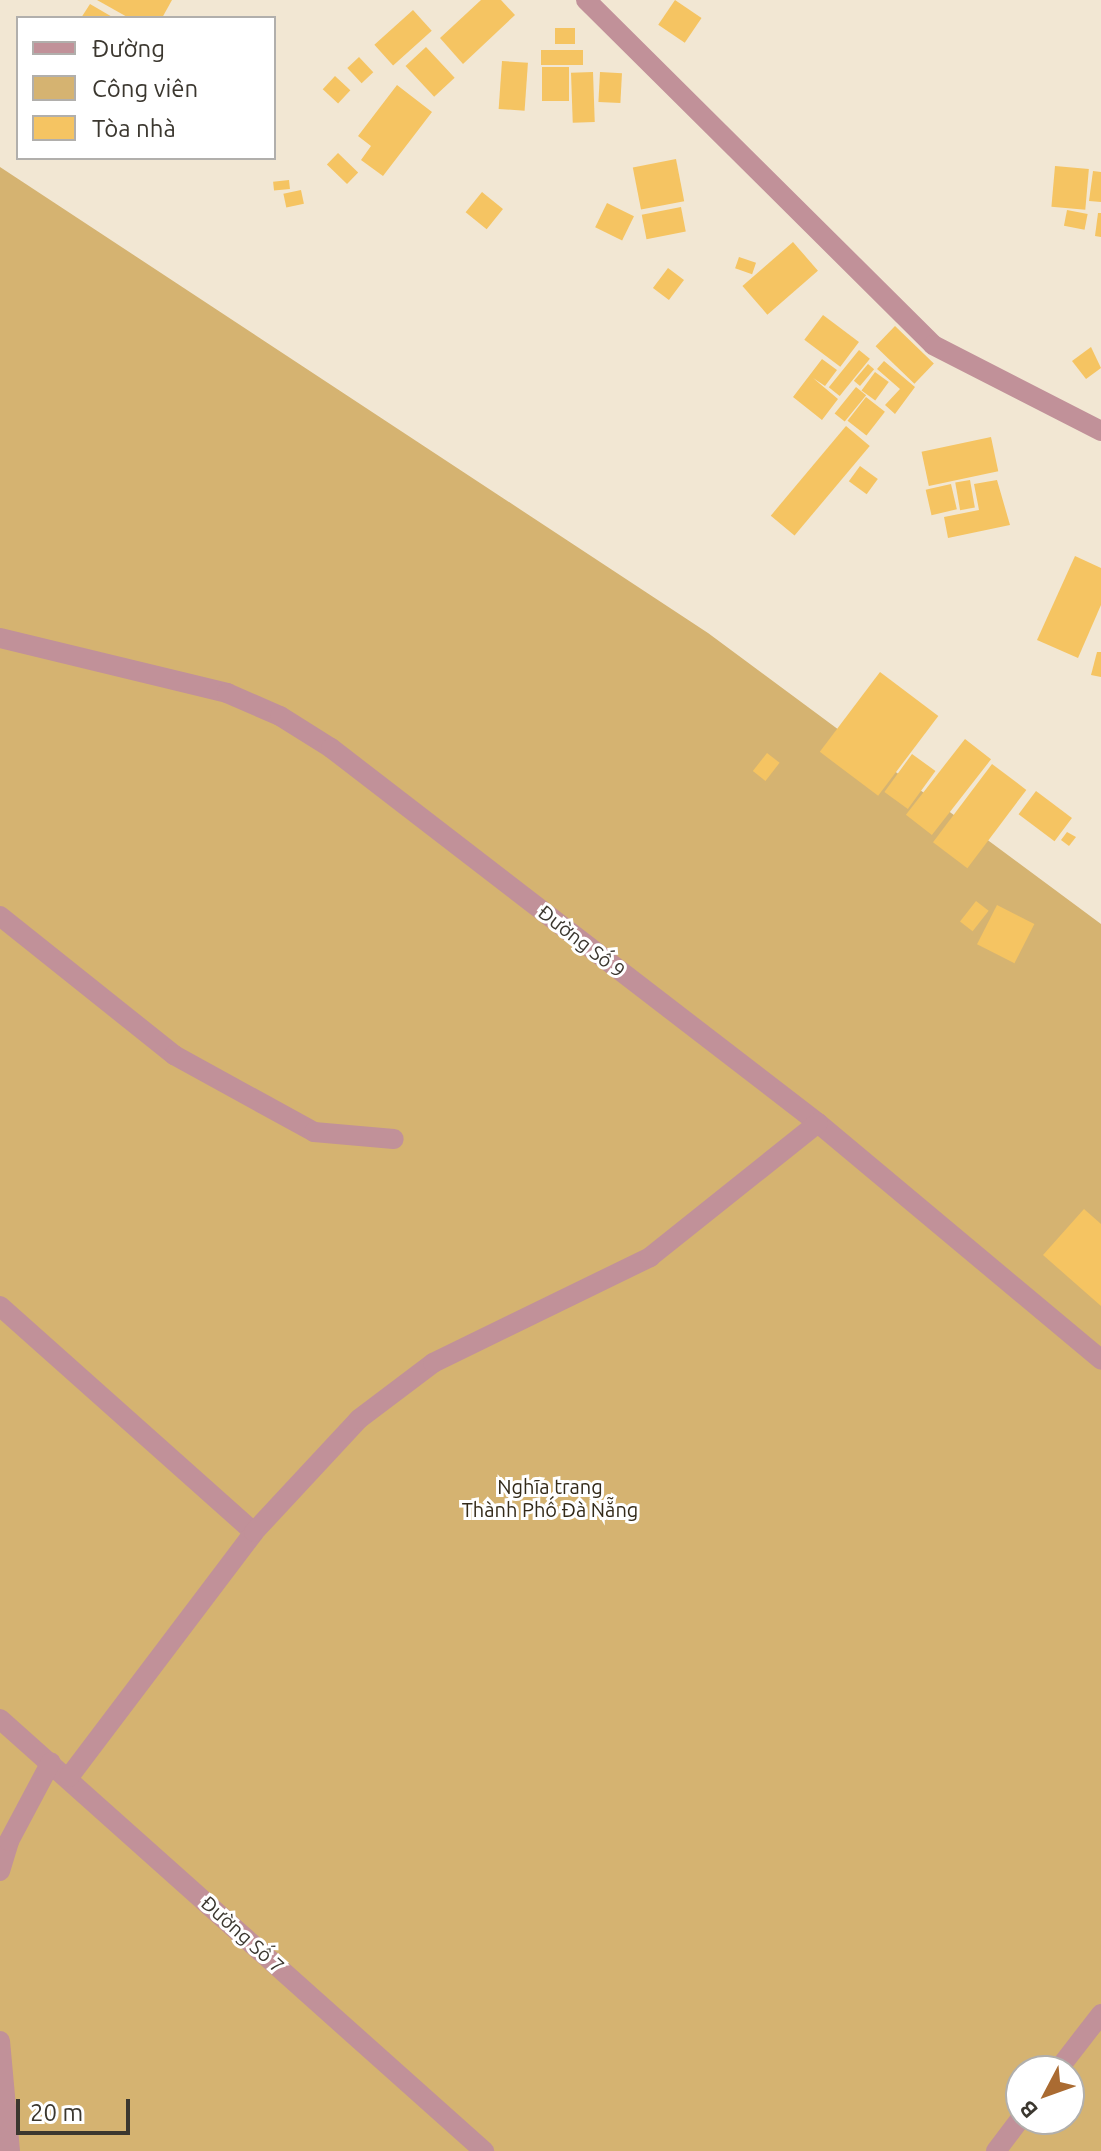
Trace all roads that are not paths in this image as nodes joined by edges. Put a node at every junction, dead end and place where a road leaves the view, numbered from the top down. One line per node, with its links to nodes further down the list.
1 (586, 0): 2 (street)
2 (1101, 431)
3 (0, 638): 5 (street, Đường Số 9)
4 (0, 916): 6 (street)
5 (818, 1123): 8 (street, Đường Số 9); 9 (street)
6 (394, 1139)
7 (0, 1306): 9 (street)
8 (1101, 1360)
9 (254, 1532): 12 (street)
10 (0, 1719): 11 (street, Đường Số 7)
11 (51, 1762): 12 (street, Đường Số 7); 13 (street)
12 (69, 1777): 19 (street, Đường Số 7)
13 (0, 1871)
14 (1101, 2014): 16 (street)
15 (0, 2041): 18 (street)
16 (1069, 2055)
17 (1008, 2135): 20 (street)
18 (10, 2151)
19 (484, 2151)
20 (996, 2151)

